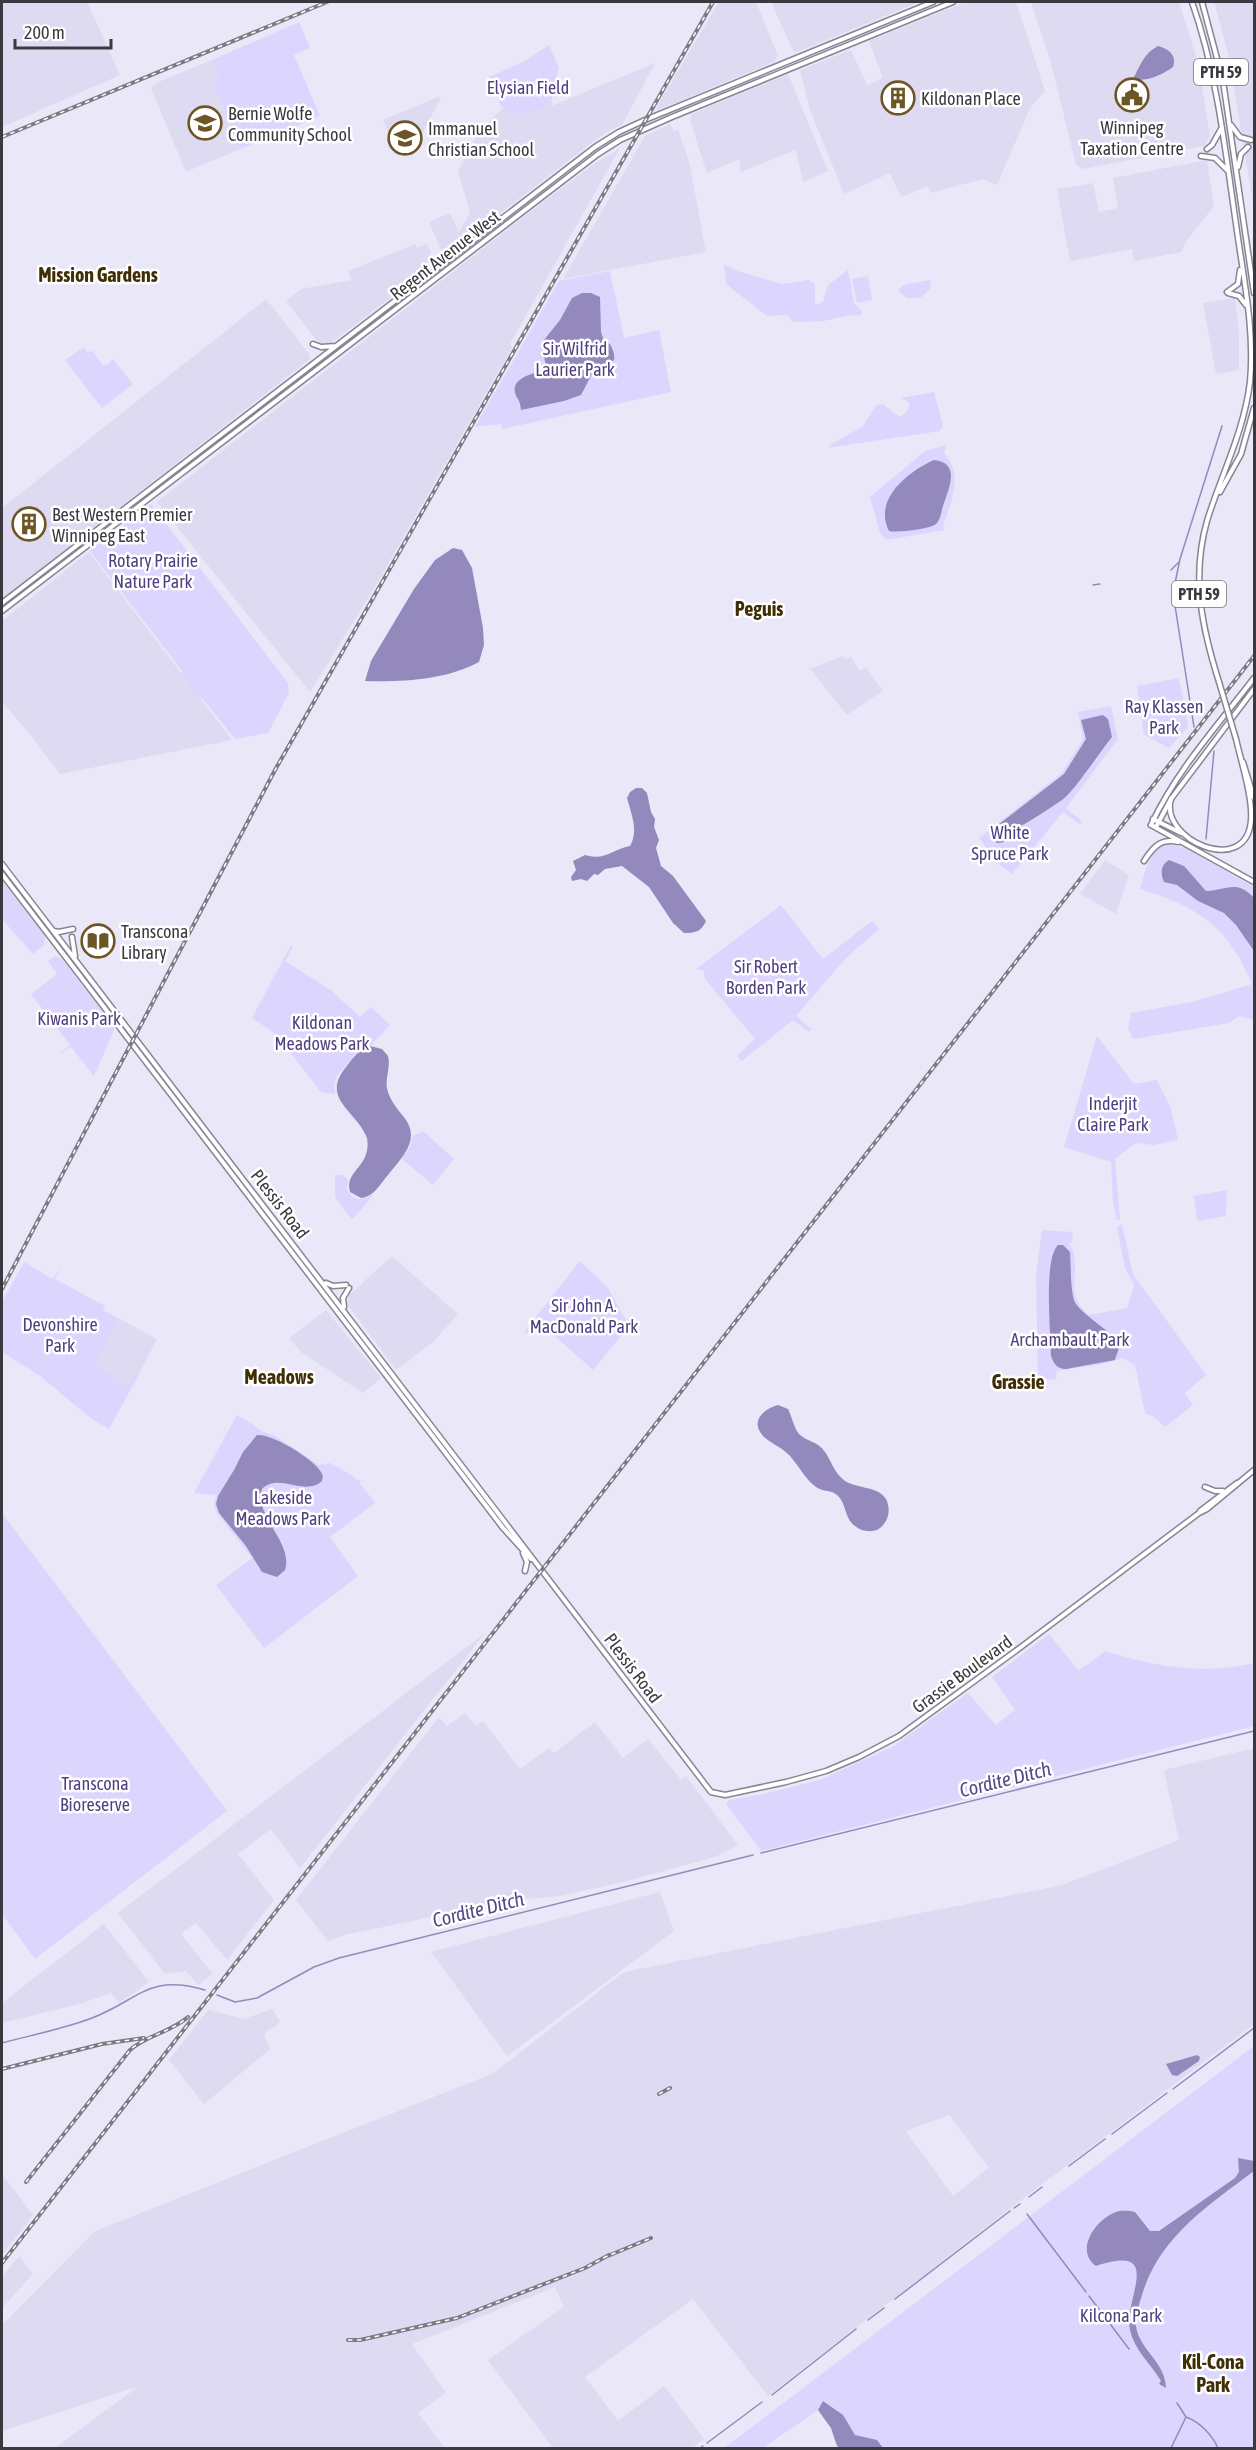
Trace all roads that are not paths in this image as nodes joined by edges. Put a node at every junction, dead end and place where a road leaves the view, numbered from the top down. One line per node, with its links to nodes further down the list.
1 (933, 2): 5 (main road, Regent Avenue West)
2 (953, 2): 7 (main road, Regent Avenue West)
3 (1192, 2): 16 (main road, PTH 59)
4 (1202, 2): 15 (main road, PTH 59)
5 (907, 12): 6 (main road, Regent Avenue West); 7 (main road)
6 (898, 16): 8 (main road); 9 (main road, Regent Avenue West)
7 (903, 22): 8 (main road, Regent Avenue West)
8 (892, 26): 11 (main road, Regent Avenue West)
9 (866, 30): 10 (main road, Regent Avenue West); 11 (main road)
10 (846, 38): 12 (main road, Regent Avenue West); 13 (main road)
11 (864, 38): 13 (main road, Regent Avenue West)
12 (839, 41): 14 (main road); 21 (main road, Regent Avenue West)
13 (856, 41): 14 (main road, Regent Avenue West)
14 (842, 47): 24 (main road, Regent Avenue West)
15 (1230, 124): 17 (main road); 23 (main road, PTH 59)
16 (1221, 128): 19 (main road); 22 (main road, PTH 59)
17 (1251, 140)
18 (1248, 147): 23 (main road)
19 (1207, 149)
20 (1201, 156): 22 (main road)
21 (567, 169): 24 (main road); 25 (main road, Regent Avenue West)
22 (1228, 171): 28 (main road, PTH 59)
23 (1237, 174): 27 (main road, PTH 59)
24 (572, 175): 26 (main road, Regent Avenue West)
25 (503, 217): 26 (main road); 33 (main road, Regent Avenue West)
26 (502, 228): 37 (main road, Regent Avenue West)
27 (1248, 250): 29 (main road); 30 (main road, PTH 59)
28 (1240, 257): 31 (main road, PTH 59); 31 (main road)
29 (1254, 265)
30 (1254, 293)
31 (1248, 311): 35 (main road, PTH 59)
32 (313, 344): 33 (main road)
33 (337, 346): 36 (main road, Regent Avenue West)
34 (1254, 408): 35 (main road, PTH 59)
35 (1213, 506): 40 (main road, PTH 59, bridge)
36 (2, 603)
37 (2, 611)
38 (1254, 678): 43 (main road)
39 (1254, 689): 42 (main road)
40 (1236, 739): 41 (main road, PTH 59); 47 (main road)
41 (1254, 798)
42 (1171, 799): 44 (main road); 48 (main road)
43 (1153, 819): 44 (main road); 46 (main road)
44 (1159, 821): 46 (main road); 48 (main road)
45 (1254, 824): 47 (main road)
46 (1156, 827): 49 (main road)
47 (1249, 832): 48 (main road)
48 (1187, 836)
49 (1185, 843): 50 (main road); 53 (main road)
50 (1144, 861)
51 (2, 864): 55 (main road, Plessis Road)
52 (2, 874): 65 (main road, Plessis Road)
53 (1254, 882)
54 (74, 929): 55 (main road)
55 (54, 930): 57 (main road, Plessis Road)
56 (72, 937): 57 (main road)
57 (76, 960): 58 (main road, Plessis Road)
58 (322, 1281): 59 (main road, Plessis Road); 59 (main road)
59 (345, 1311): 66 (main road, Plessis Road)
60 (1254, 1470): 61 (main road, Grassie Boulevard)
61 (1238, 1483): 63 (main road, Grassie Boulevard); 64 (main road, Grassie Boulevard)
62 (1205, 1487): 63 (main road)
63 (1224, 1491): 64 (main road, Grassie Boulevard)
64 (1199, 1513): 68 (main road, Grassie Boulevard)
65 (523, 1552): 66 (main road, Plessis Road); 67 (main road)
66 (534, 1561): 68 (main road, Plessis Road)
67 (525, 1571)
68 (711, 1792)

